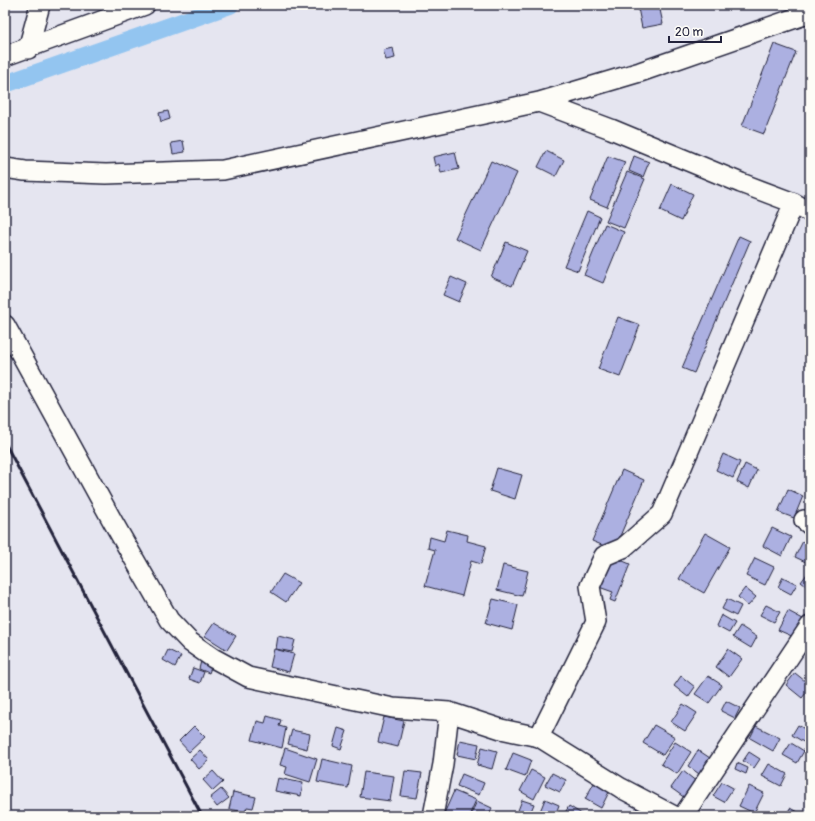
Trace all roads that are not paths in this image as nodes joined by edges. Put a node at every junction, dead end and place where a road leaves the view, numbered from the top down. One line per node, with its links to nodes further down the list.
1 (40, 5): 4 (street)
2 (145, 5): 4 (street)
3 (810, 13): 6 (street)
4 (28, 49): 5 (street)
5 (5, 56)
6 (539, 102): 7 (street); 8 (street)
7 (5, 168)
8 (802, 207): 12 (street)
9 (5, 325): 11 (street)
10 (810, 626): 15 (street)
11 (449, 712): 12 (street); 13 (street)
12 (540, 737): 14 (street)
13 (432, 816)
14 (674, 816)
15 (684, 816)

